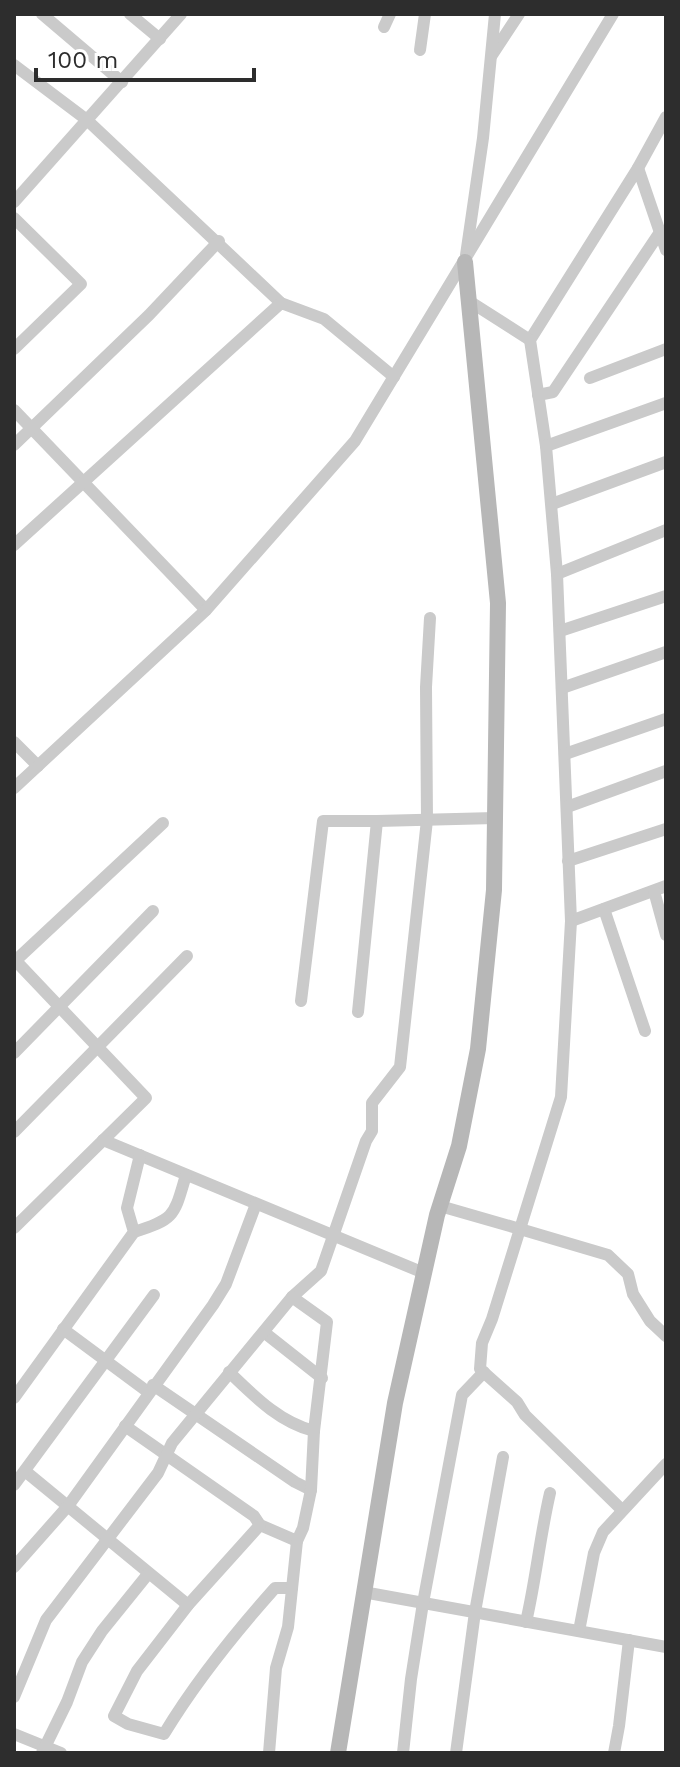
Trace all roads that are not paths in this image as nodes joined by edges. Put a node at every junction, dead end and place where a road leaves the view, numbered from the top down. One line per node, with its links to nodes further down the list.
1 (42, 14): 14 (street)
2 (130, 14): 10 (street)
3 (181, 14): 10 (street)
4 (390, 14): 9 (street)
5 (425, 14): 11 (street)
6 (495, 14): 12 (street)
7 (519, 14): 12 (street)
8 (613, 14): 23 (street)
9 (384, 27)
10 (160, 39): 14 (street)
11 (420, 50)
12 (491, 56): 23 (street)
13 (14, 65): 16 (street)
14 (122, 82): 16 (street)
15 (666, 117): 17 (street)
16 (87, 120): 18 (street); 21 (street)
17 (638, 168): 20 (street); 26 (street)
18 (14, 202)
19 (14, 218): 27 (street)
20 (660, 232): 22 (street); 31 (street)
21 (219, 241): 25 (street); 34 (street)
22 (666, 250)
23 (465, 262): 24 (street); 29 (street)
24 (469, 301): 26 (street); 56 (street)
25 (281, 303): 29 (street); 38 (street)
26 (530, 340): 31 (street)
27 (14, 349)
28 (666, 349): 30 (street)
29 (394, 377): 44 (street)
30 (590, 378)
31 (538, 395): 36 (street)
32 (666, 403): 36 (street)
33 (14, 410): 34 (street)
34 (32, 429): 35 (street); 38 (street)
35 (14, 445)
36 (546, 446): 39 (street)
37 (666, 462): 39 (street)
38 (83, 481): 41 (street); 44 (street)
39 (552, 504): 42 (street)
40 (666, 530): 42 (street)
41 (14, 545)
42 (557, 574): 46 (street)
43 (666, 596): 46 (street)
44 (206, 610): 52 (street)
45 (430, 618): 57 (street)
46 (560, 631): 48 (street)
47 (666, 652): 48 (street)
48 (562, 688): 51 (street)
49 (666, 719): 51 (street)
50 (14, 742): 52 (street)
51 (565, 754): 55 (street)
52 (38, 766): 54 (street)
53 (666, 771): 55 (street)
54 (14, 788)
55 (567, 807): 61 (street)
56 (495, 818): 57 (street); 80 (street)
57 (427, 820): 58 (street); 84 (street)
58 (377, 821): 69 (street); 71 (street)
59 (163, 823): 68 (street)
60 (666, 829): 61 (street)
61 (568, 861): 65 (street)
62 (660, 888): 63 (street); 66 (street)
63 (604, 909): 65 (street); 72 (street)
64 (153, 911): 70 (street)
65 (571, 921): 82 (street)
66 (666, 935)
67 (187, 956): 73 (street)
68 (15, 960): 70 (street)
69 (301, 1001)
70 (59, 1007): 73 (street); 74 (street)
71 (358, 1012)
72 (645, 1031)
73 (97, 1047): 75 (street); 76 (street)
74 (14, 1053)
75 (14, 1132)
76 (103, 1140): 77 (street); 81 (street)
77 (140, 1155): 78 (street); 83 (street)
78 (186, 1175): 79 (street); 83 (street)
79 (256, 1204): 84 (street); 95 (street)
80 (440, 1206): 82 (street); 85 (street)
81 (14, 1228)
82 (520, 1229): 90 (street); 93 (street)
83 (134, 1232): 88 (street)
84 (334, 1236): 85 (street); 87 (street)
85 (424, 1273): 115 (street)
86 (154, 1295): 91 (street)
87 (292, 1297): 89 (street); 94 (street)
88 (63, 1329): 91 (street); 96 (street)
89 (265, 1333): 92 (street); 94 (street)
90 (666, 1336)
91 (106, 1360): 95 (street); 103 (street)
92 (229, 1372): 97 (street); 99 (street)
93 (484, 1372): 108 (street); 116 (street)
94 (322, 1378): 99 (street)
95 (151, 1388): 97 (street); 98 (street)
96 (14, 1398)
97 (195, 1414): 100 (street); 105 (street)
98 (125, 1426): 100 (street); 107 (street)
99 (314, 1431): 105 (street)
100 (166, 1456): 109 (street); 110 (street)
101 (503, 1457): 118 (street)
102 (666, 1464): 108 (street)
103 (25, 1471): 104 (street); 107 (street)
104 (14, 1485)
105 (311, 1490): 111 (street)
106 (550, 1493): 119 (street)
107 (68, 1506): 110 (street); 112 (street)
108 (621, 1509): 120 (street)
109 (260, 1525): 111 (street); 117 (street)
110 (107, 1540): 113 (street); 123 (street)
111 (297, 1541): 114 (street)
112 (14, 1567)
113 (148, 1574): 117 (street); 125 (street)
114 (292, 1588): 117 (street); 127 (street)
115 (363, 1592): 116 (street); 128 (street)
116 (423, 1603): 118 (street); 129 (street)
117 (188, 1605)
118 (475, 1612): 119 (street); 130 (street)
119 (526, 1622): 120 (street)
120 (579, 1631): 121 (street)
121 (629, 1640): 122 (street); 131 (street)
122 (666, 1647)
123 (14, 1697)
124 (14, 1734): 125 (street)
125 (42, 1750): 126 (street)
126 (61, 1753)
127 (269, 1753)
128 (338, 1753)
129 (403, 1753)
130 (456, 1753)
131 (614, 1753)

